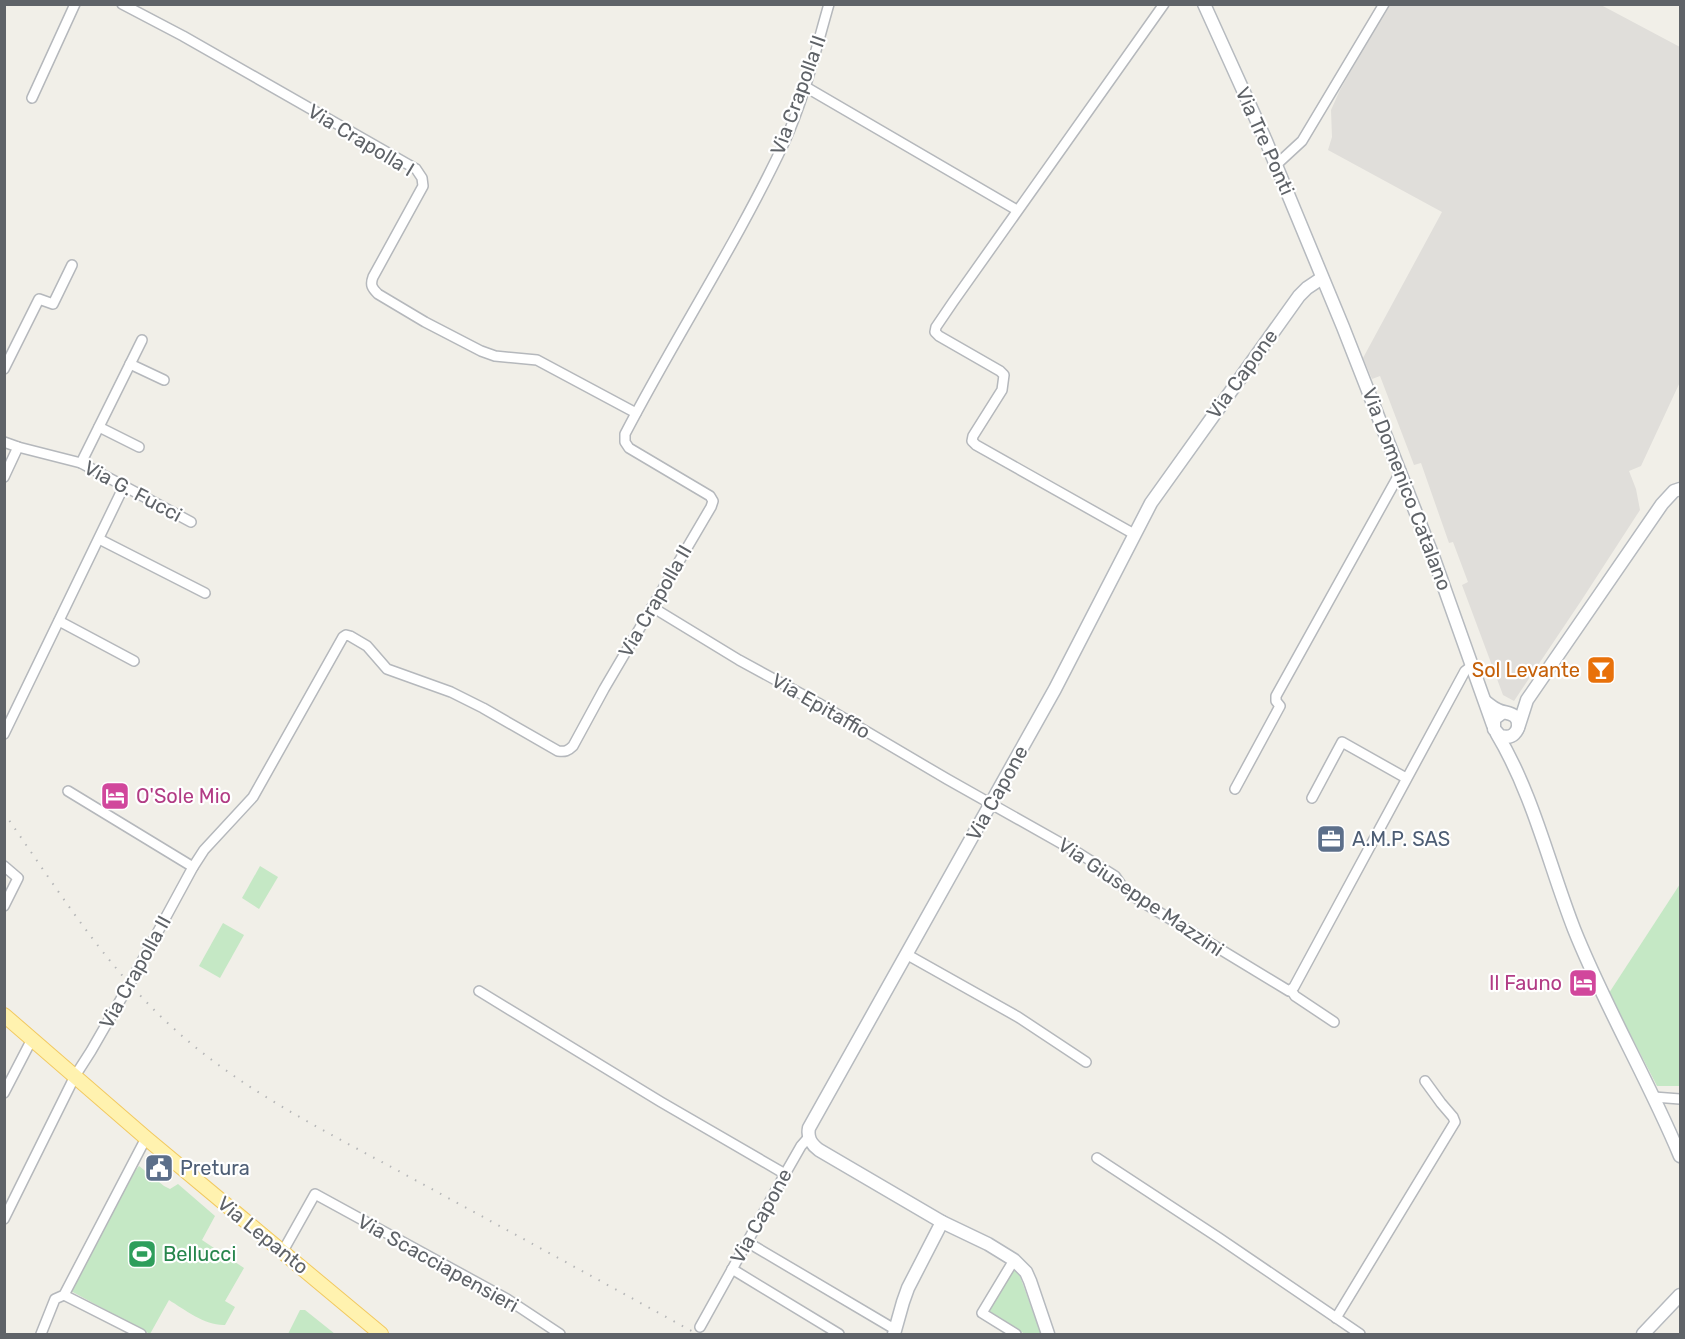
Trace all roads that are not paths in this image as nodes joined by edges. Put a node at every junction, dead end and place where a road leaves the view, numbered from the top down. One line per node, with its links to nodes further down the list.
1 (75, 4): 8 (street)
2 (122, 4): 17 (street, Via Crapolla I)
3 (829, 4): 7 (street, Via Crapolla II)
4 (1164, 4): 10 (street)
5 (1204, 4): 9 (street, Via Tre Ponti)
6 (1384, 4): 9 (street)
7 (804, 86): 10 (street); 17 (street, Via Crapolla II)
8 (32, 98)
9 (1276, 165): 12 (street, Via Tre Ponti)
10 (1017, 210): 28 (street)
11 (72, 265): 15 (street)
12 (1323, 278): 23 (street, Via Domenico Catalano); 28 (street, Via Capone)
13 (142, 340): 14 (street)
14 (130, 364): 16 (street); 18 (street)
15 (4, 369)
16 (164, 380)
17 (636, 413): 31 (street, Via Crapolla II)
18 (99, 427): 21 (street); 22 (street)
19 (4, 442): 20 (street, Via G. Fucci)
20 (18, 447): 22 (street, Via G. Fucci); 24 (street)
21 (139, 447)
22 (81, 462): 25 (street, Via G. Fucci)
23 (1401, 471): 34 (street, Via Domenico Catalano); 43 (street)
24 (4, 477)
25 (124, 486): 27 (street, Via G. Fucci); 29 (street)
26 (1680, 489): 35 (street)
27 (191, 522)
28 (1134, 534): 46 (street, Via Capone)
29 (99, 539): 30 (street); 32 (street)
30 (205, 593)
31 (652, 607): 46 (street, Via Epitaffio); 48 (street, Via Crapolla II)
32 (60, 621): 33 (street); 40 (street)
33 (134, 661)
34 (1473, 665): 36 (street, Via Domenico Catalano); 42 (street)
35 (1527, 700): 37 (street); 39 (street)
36 (1486, 702): 37 (street); 38 (street, Via Domenico Catalano)
37 (1504, 712): 38 (street); 39 (street)
38 (1495, 730): 39 (street); 41 (street, Via Domenico Catalano)
39 (1516, 731): 41 (street)
40 (4, 734)
41 (1509, 754): 60 (street, Via Domenico Catalano)
42 (1406, 778): 45 (street); 51 (street)
43 (1234, 789)
44 (68, 790): 48 (street)
45 (1312, 798)
46 (991, 804): 50 (street, Via Capone); 51 (street, Via Giuseppe Mazzini)
47 (4, 866): 49 (street)
48 (193, 867): 57 (street, Via Crapolla II)
49 (4, 906)
50 (906, 954): 56 (street); 63 (street, Via Capone)
51 (1290, 990): 54 (street, Via Giuseppe Mazzini)
52 (479, 991): 66 (street)
53 (6, 1016): 55 (main road, Via Lepanto)
54 (1334, 1022)
55 (32, 1039): 57 (main road, Via Lepanto); 59 (street)
56 (1086, 1062)
57 (75, 1076): 62 (main road, Via Lepanto); 67 (street, Via Crapolla II)
58 (1425, 1081): 75 (street)
59 (4, 1093)
60 (1654, 1097): 61 (street); 64 (street, Via Domenico Catalano)
61 (1680, 1100)
62 (146, 1138): 70 (main road, Via Lepanto); 73 (street)
63 (808, 1138): 66 (street, Via Capone); 68 (street)
64 (1680, 1156)
65 (1096, 1158): 75 (street)
66 (785, 1174): 69 (street, Via Capone)
67 (4, 1219)
68 (942, 1222): 71 (street); 77 (street)
69 (747, 1242): 72 (street, Via Capone); 77 (street)
70 (283, 1251): 80 (main road, Via Lepanto); 81 (street, Via Scacciapensieri)
71 (1014, 1260): 83 (street); 84 (street)
72 (732, 1269): 76 (street, Via Capone); 82 (street)
73 (63, 1294): 78 (street); 79 (street)
74 (1680, 1295): 86 (street)
75 (1336, 1318): 85 (street)
76 (700, 1327)
77 (895, 1332)
78 (41, 1335)
79 (141, 1335)
80 (381, 1335)
81 (560, 1335)
82 (839, 1335)
83 (1016, 1335)
84 (1048, 1335)
85 (1360, 1335)
86 (1643, 1335)

